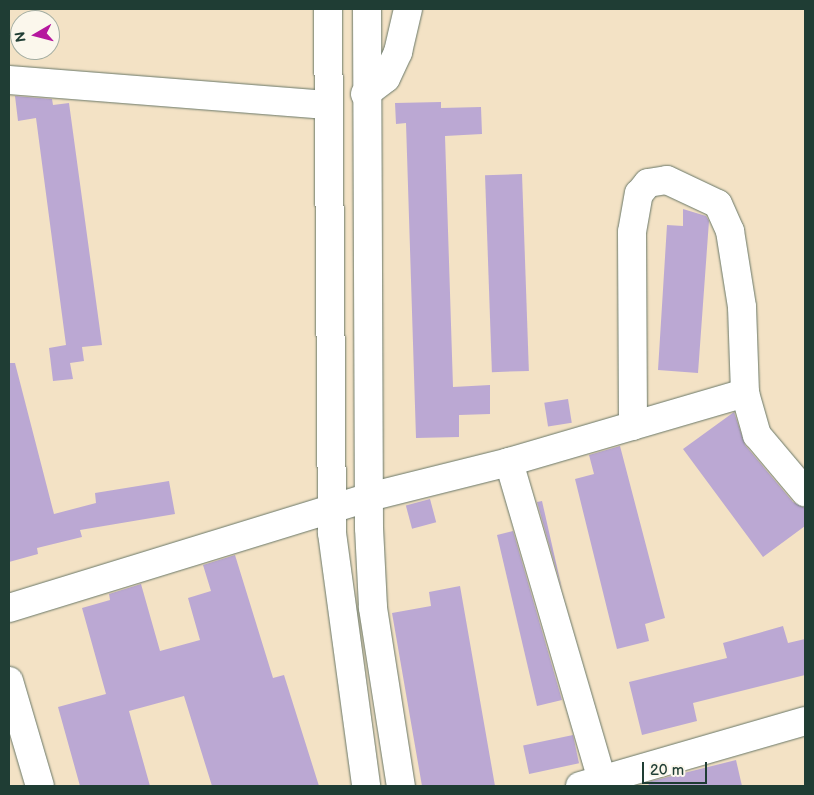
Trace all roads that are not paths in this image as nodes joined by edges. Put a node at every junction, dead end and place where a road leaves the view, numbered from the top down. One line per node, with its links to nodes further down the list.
1 (328, 9): 6 (street)
2 (367, 9): 5 (street)
3 (408, 9): 5 (street)
4 (10, 75): 6 (street)
5 (365, 94): 11 (street)
6 (327, 105): 12 (street)
7 (745, 392): 8 (street); 8 (street); 10 (street)
8 (633, 426): 9 (street)
9 (509, 462): 11 (street); 16 (street)
10 (805, 492)
11 (369, 497): 12 (street); 19 (street)
12 (332, 511): 13 (street); 18 (street)
13 (9, 608)
14 (9, 681): 17 (street)
15 (805, 721): 16 (street)
16 (596, 784)
17 (40, 786)
18 (366, 786)
19 (401, 786)

